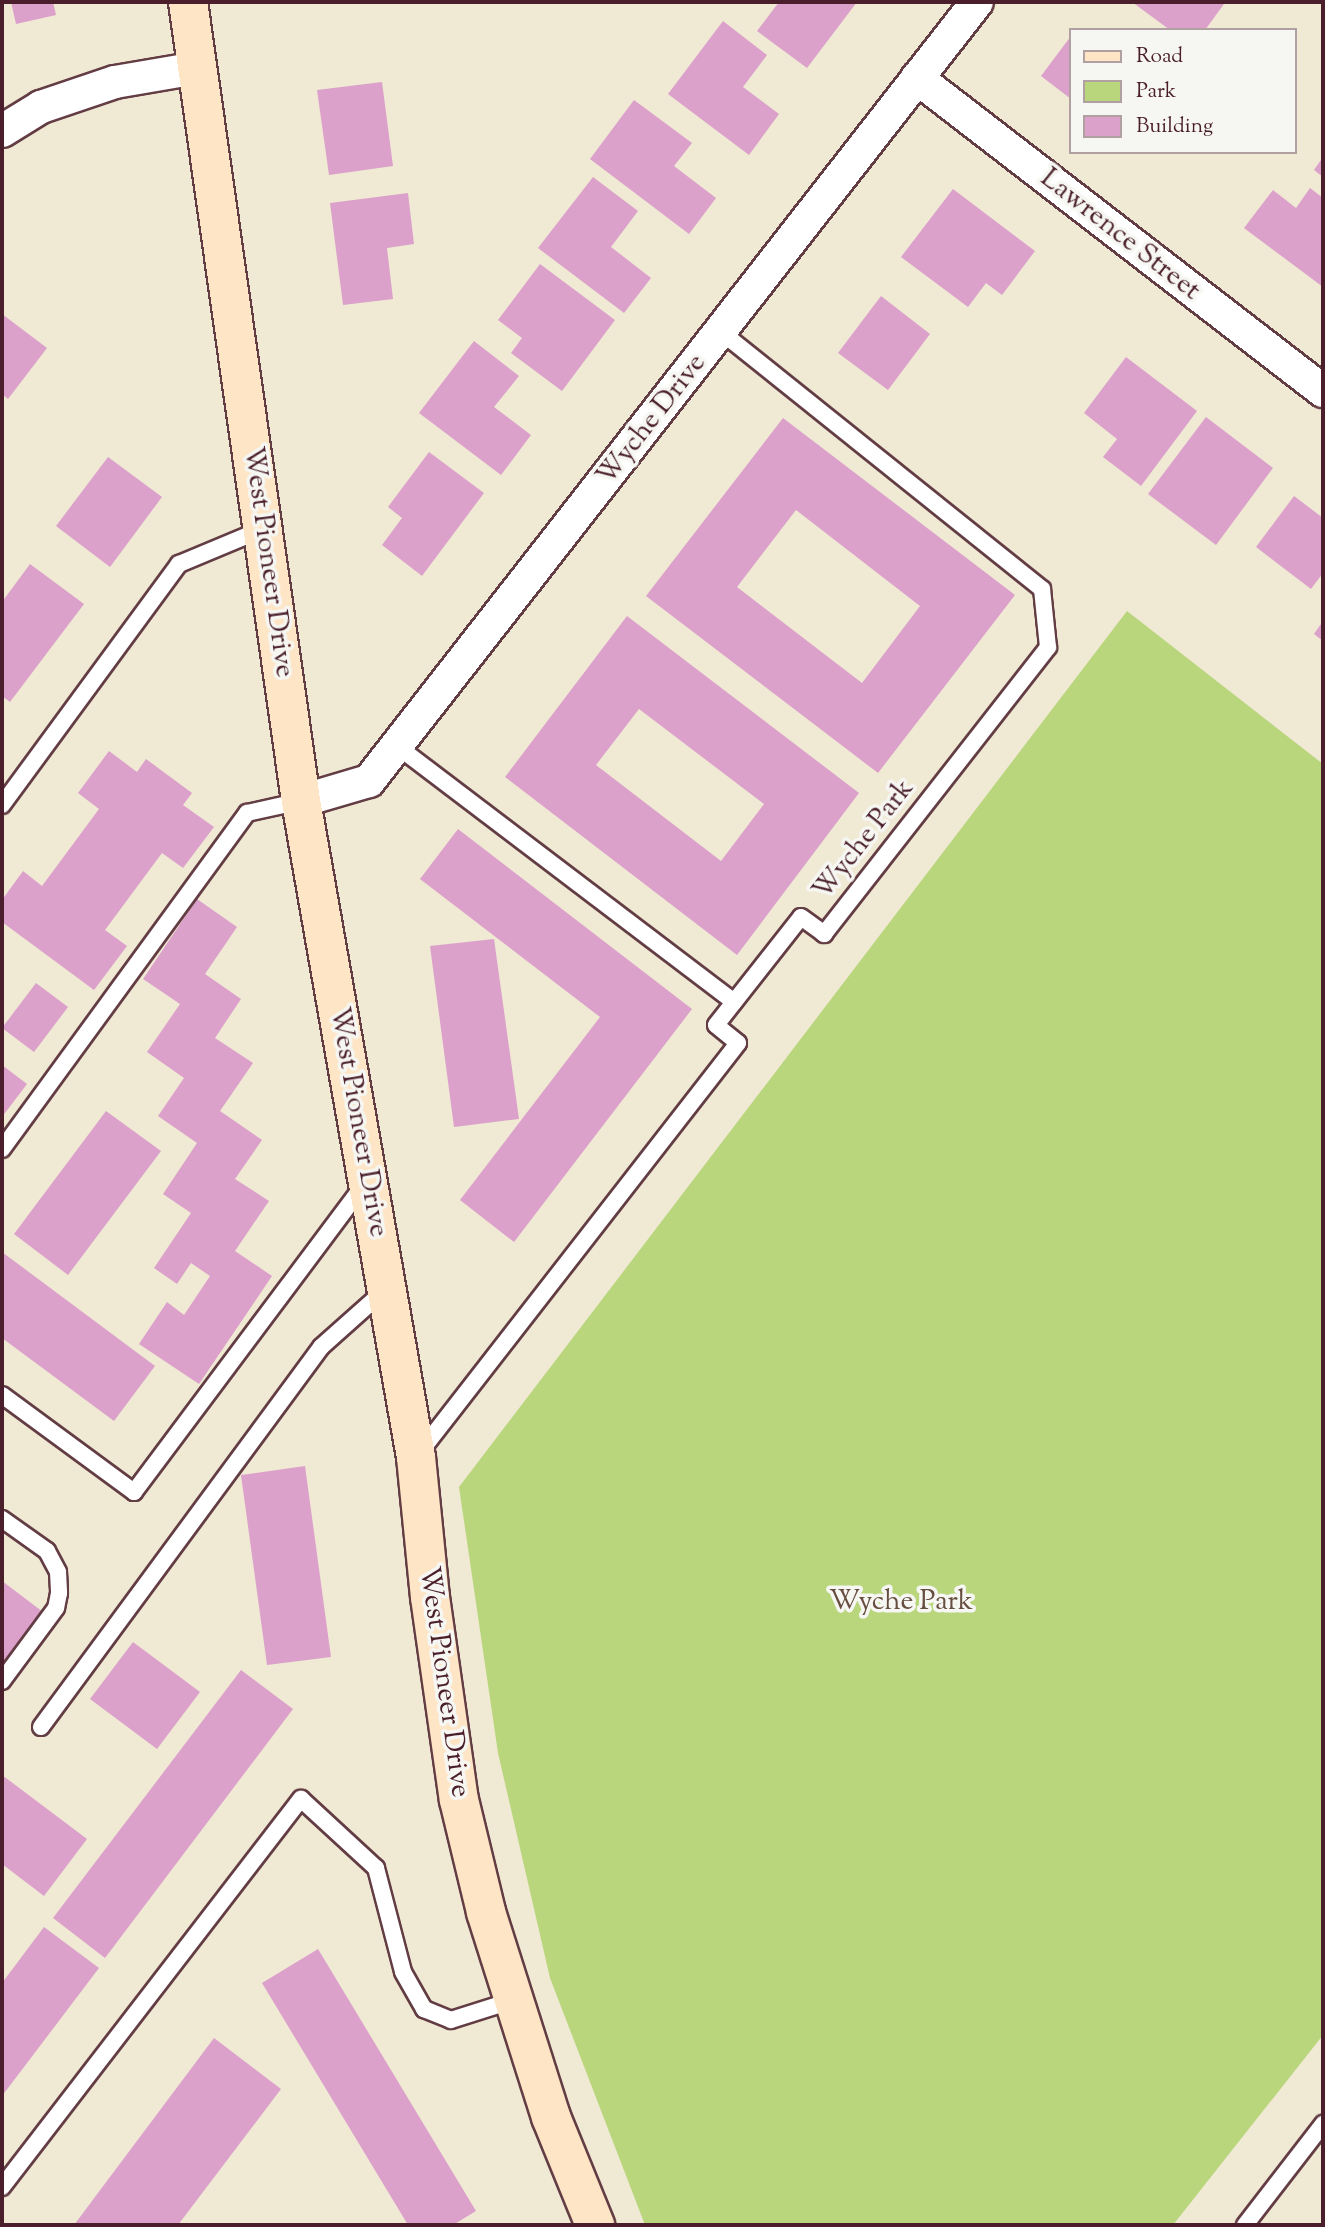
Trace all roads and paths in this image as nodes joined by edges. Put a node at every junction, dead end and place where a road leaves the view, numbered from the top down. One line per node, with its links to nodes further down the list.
1 (188, 2): 3 (main road, West Pioneer Drive)
2 (977, 2): 4 (street, Wyche Drive)
3 (197, 68): 5 (street); 8 (main road, West Pioneer Drive)
4 (918, 78): 6 (street, Wyche Drive); 7 (street, Lawrence Street)
5 (2, 131)
6 (721, 332): 9 (street, Wyche Drive); 12 (lane, Wyche Park)
7 (1323, 391)
8 (263, 529): 10 (main road, West Pioneer Drive); 11 (lane)
9 (397, 746): 10 (street, Wyche Drive); 12 (lane)
10 (301, 801): 13 (lane); 14 (main road, West Pioneer Drive)
11 (2, 805)
12 (734, 1002): 17 (lane, Wyche Park)
13 (2, 1149)
14 (368, 1180): 15 (main road, West Pioneer Drive); 16 (lane)
15 (388, 1287): 17 (main road, West Pioneer Drive); 20 (lane)
16 (2, 1395)
17 (416, 1457): 21 (main road, West Pioneer Drive)
18 (2, 1518): 19 (lane)
19 (2, 1681)
20 (41, 1727)
21 (514, 2000): 24 (lane); 25 (main road, West Pioneer Drive)
22 (1323, 2124): 23 (lane)
23 (1318, 2136): 26 (lane)
24 (2, 2187)
25 (595, 2225)
26 (1245, 2225)

